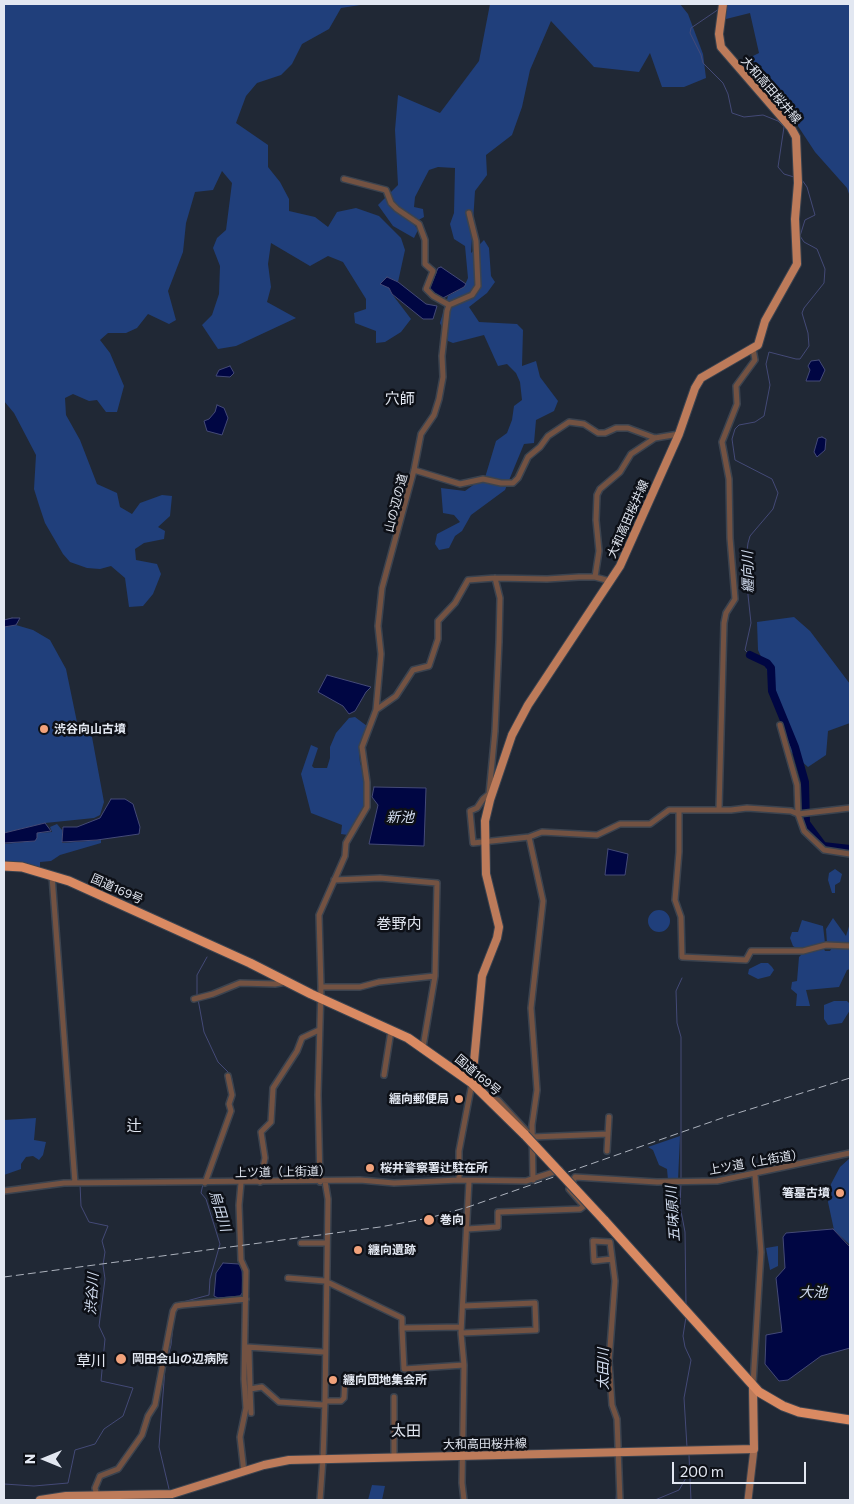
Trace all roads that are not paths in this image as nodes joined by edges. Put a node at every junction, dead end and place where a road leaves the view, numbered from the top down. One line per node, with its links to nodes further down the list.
1 (722, 4): 5 (main road, 大和高田桜井線)
2 (344, 179): 4 (street)
3 (469, 213): 4 (street)
4 (450, 305): 8 (street)
5 (753, 349): 6 (main road, 大和高田桜井線); 17 (street)
6 (679, 434): 7 (street, 山の辺の道); 11 (main road, 大和高田桜井線)
7 (655, 438): 8 (street, 山の辺の道); 9 (street)
8 (414, 470): 12 (street, 山の辺の道)
9 (595, 577): 10 (street); 11 (street)
10 (495, 578): 12 (street); 14 (street)
11 (610, 581): 14 (main road, 大和高田桜井線)
12 (376, 710): 24 (street, 山の辺の道)
13 (780, 725): 18 (street)
14 (489, 797): 20 (main road, 大和高田桜井線); 20 (street)
15 (850, 808): 18 (street)
16 (679, 810): 17 (street); 19 (street); 25 (street)
17 (719, 810): 18 (street)
18 (799, 814): 21 (street)
19 (530, 837): 20 (street); 39 (street)
20 (485, 843): 36 (main road, 大和高田桜井線)
21 (850, 854)
22 (4, 866): 23 (highway, 国道169号)
23 (52, 876): 27 (highway, 国道169号); 49 (street)
24 (334, 880): 26 (street); 28 (street, 山の辺の道)
25 (850, 946)
26 (435, 976): 28 (street); 33 (street)
27 (286, 982): 29 (highway, 国道169号); 30 (street)
28 (321, 987): 29 (street, 山の辺の道)
29 (320, 998): 31 (street, 山の辺の道); 32 (highway, 国道169号)
30 (194, 999)
31 (319, 1030): 47 (street); 48 (street, 山の辺の道)
32 (391, 1031): 33 (highway, 国道169号); 34 (street)
33 (423, 1047): 36 (highway, 国道169号)
34 (384, 1075)
35 (228, 1076): 50 (street)
36 (472, 1083): 39 (highway, 国道169号); 44 (street)
37 (609, 1117): 38 (street)
38 (608, 1134): 39 (street); 40 (street)
39 (529, 1136): 46 (street); 66 (highway, 国道169号, bridge)
40 (608, 1151)
41 (850, 1154): 43 (street, 上ツ道（上街道）)
42 (560, 1170): 46 (street, 上ツ道（上街道）)
43 (755, 1175): 53 (street, 上ツ道（上街道）); 67 (street)
44 (459, 1180): 45 (street, 上ツ道（上街道）); 48 (street, 上ツ道（上街道）)
45 (469, 1180): 46 (street, 上ツ道（上街道）); 53 (street)
46 (532, 1180)
47 (260, 1182): 48 (street, 上ツ道（上街道）); 51 (street, 上ツ道（上街道）)
48 (323, 1182): 55 (street, 山の辺の道)
49 (75, 1183): 50 (street, 上ツ道（上街道）); 52 (street, 上ツ道（上街道）)
50 (204, 1183): 51 (street, 上ツ道（上街道）)
51 (240, 1183): 59 (street)
52 (4, 1191)
53 (467, 1229): 60 (street)
54 (301, 1243): 55 (street)
55 (326, 1243): 58 (street, 山の辺の道)
56 (612, 1259): 56 (street); 76 (street)
57 (288, 1278): 58 (street)
58 (326, 1281): 61 (street); 64 (street, 山の辺の道)
59 (246, 1299): 63 (street); 81 (street)
60 (462, 1306): 62 (street); 62 (street)
61 (402, 1328): 62 (street); 65 (street)
62 (461, 1330): 65 (street)
63 (247, 1347): 64 (street); 70 (street); 80 (street)
64 (324, 1352): 72 (street, 山の辺の道)
65 (464, 1364): 77 (street)
66 (740, 1372): 67 (street); 69 (highway, 国道169号)
67 (753, 1372): 69 (street)
68 (345, 1379): 72 (street)
69 (753, 1387): 74 (highway, 国道169号); 75 (main road)
70 (250, 1389): 72 (street); 73 (street)
71 (394, 1397): 78 (street)
72 (324, 1403): 79 (street, 山の辺の道)
73 (251, 1413)
74 (850, 1420)
75 (754, 1449): 76 (main road, 大和高田桜井線); 86 (street)
76 (618, 1452): 77 (main road, 大和高田桜井線); 85 (street)
77 (462, 1455): 78 (main road, 大和高田桜井線); 84 (street)
78 (394, 1457): 79 (main road, 大和高田桜井線)
79 (323, 1459): 80 (main road, 大和高田桜井線); 83 (street, 山の辺の道)
80 (244, 1472): 81 (main road, 大和高田桜井線)
81 (98, 1498): 82 (main road, 大和高田桜井線)
82 (40, 1500)
83 (320, 1500)
84 (464, 1500)
85 (620, 1500)
86 (748, 1500)

